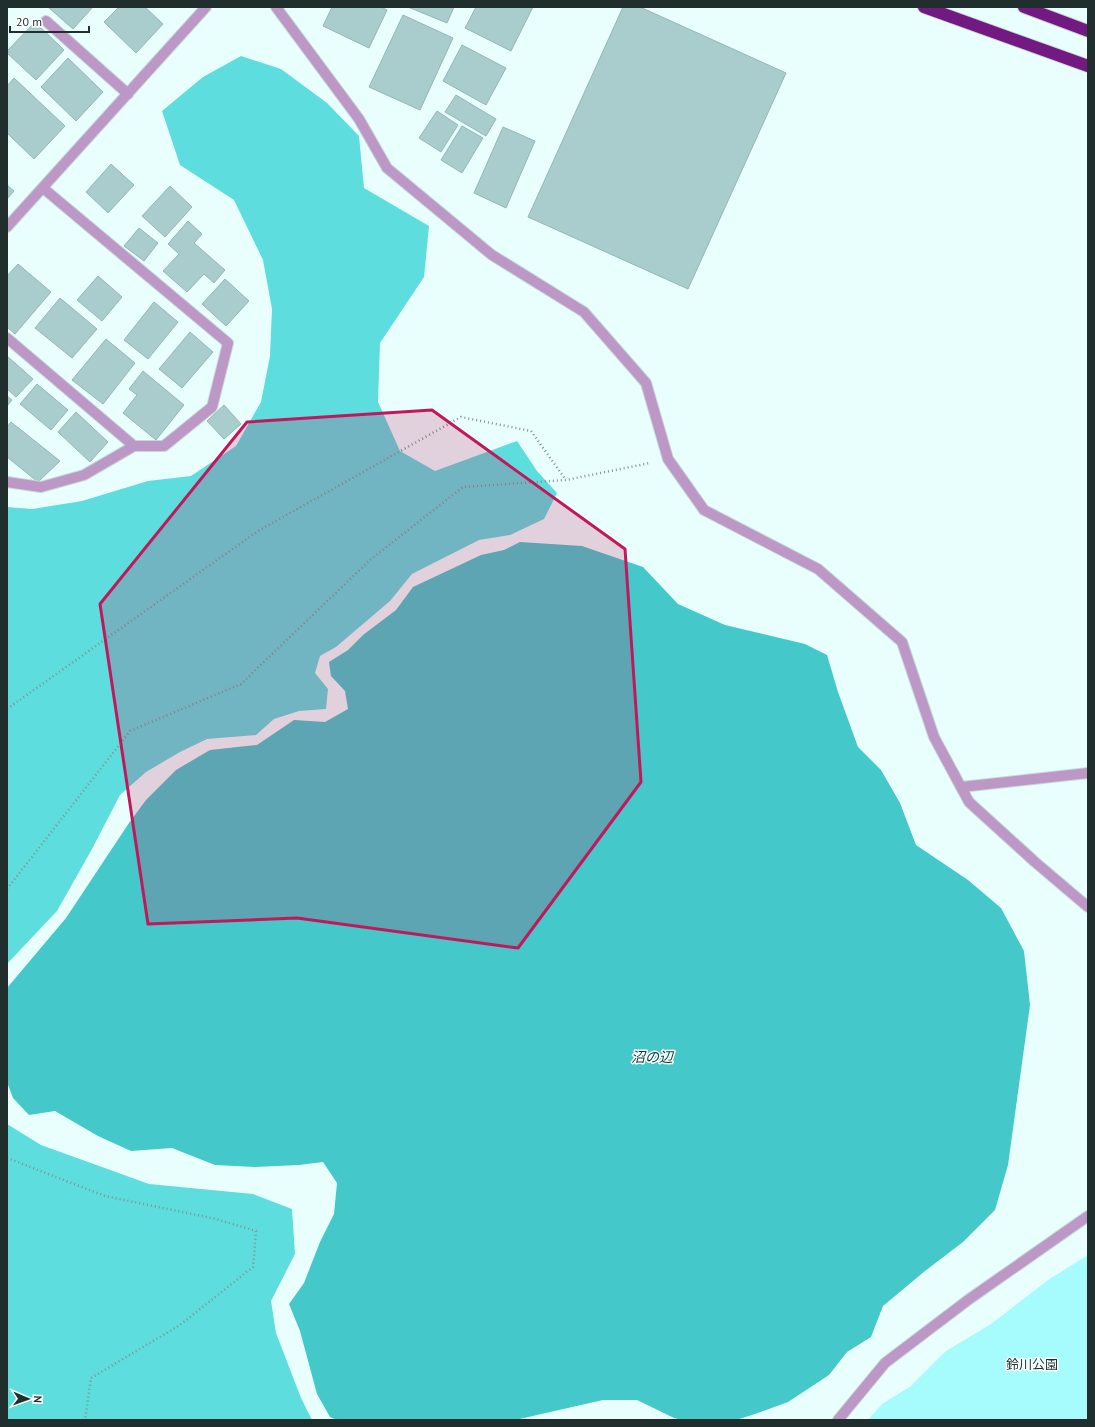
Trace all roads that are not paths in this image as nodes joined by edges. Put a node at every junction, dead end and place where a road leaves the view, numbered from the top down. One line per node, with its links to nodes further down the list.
1 (206, 7): 8 (street)
2 (276, 7): 15 (street)
3 (924, 7): 7 (highway)
4 (1024, 7): 6 (highway)
5 (46, 21): 8 (street)
6 (1088, 31)
7 (1088, 66)
8 (128, 94): 9 (street)
9 (43, 188): 10 (street); 12 (street)
10 (7, 227)
11 (7, 338): 12 (street)
12 (134, 446): 13 (street)
13 (7, 482)
14 (1088, 773): 15 (street)
15 (961, 787): 16 (street)
16 (1088, 907)
17 (1088, 1216): 18 (street)
18 (838, 1420)

